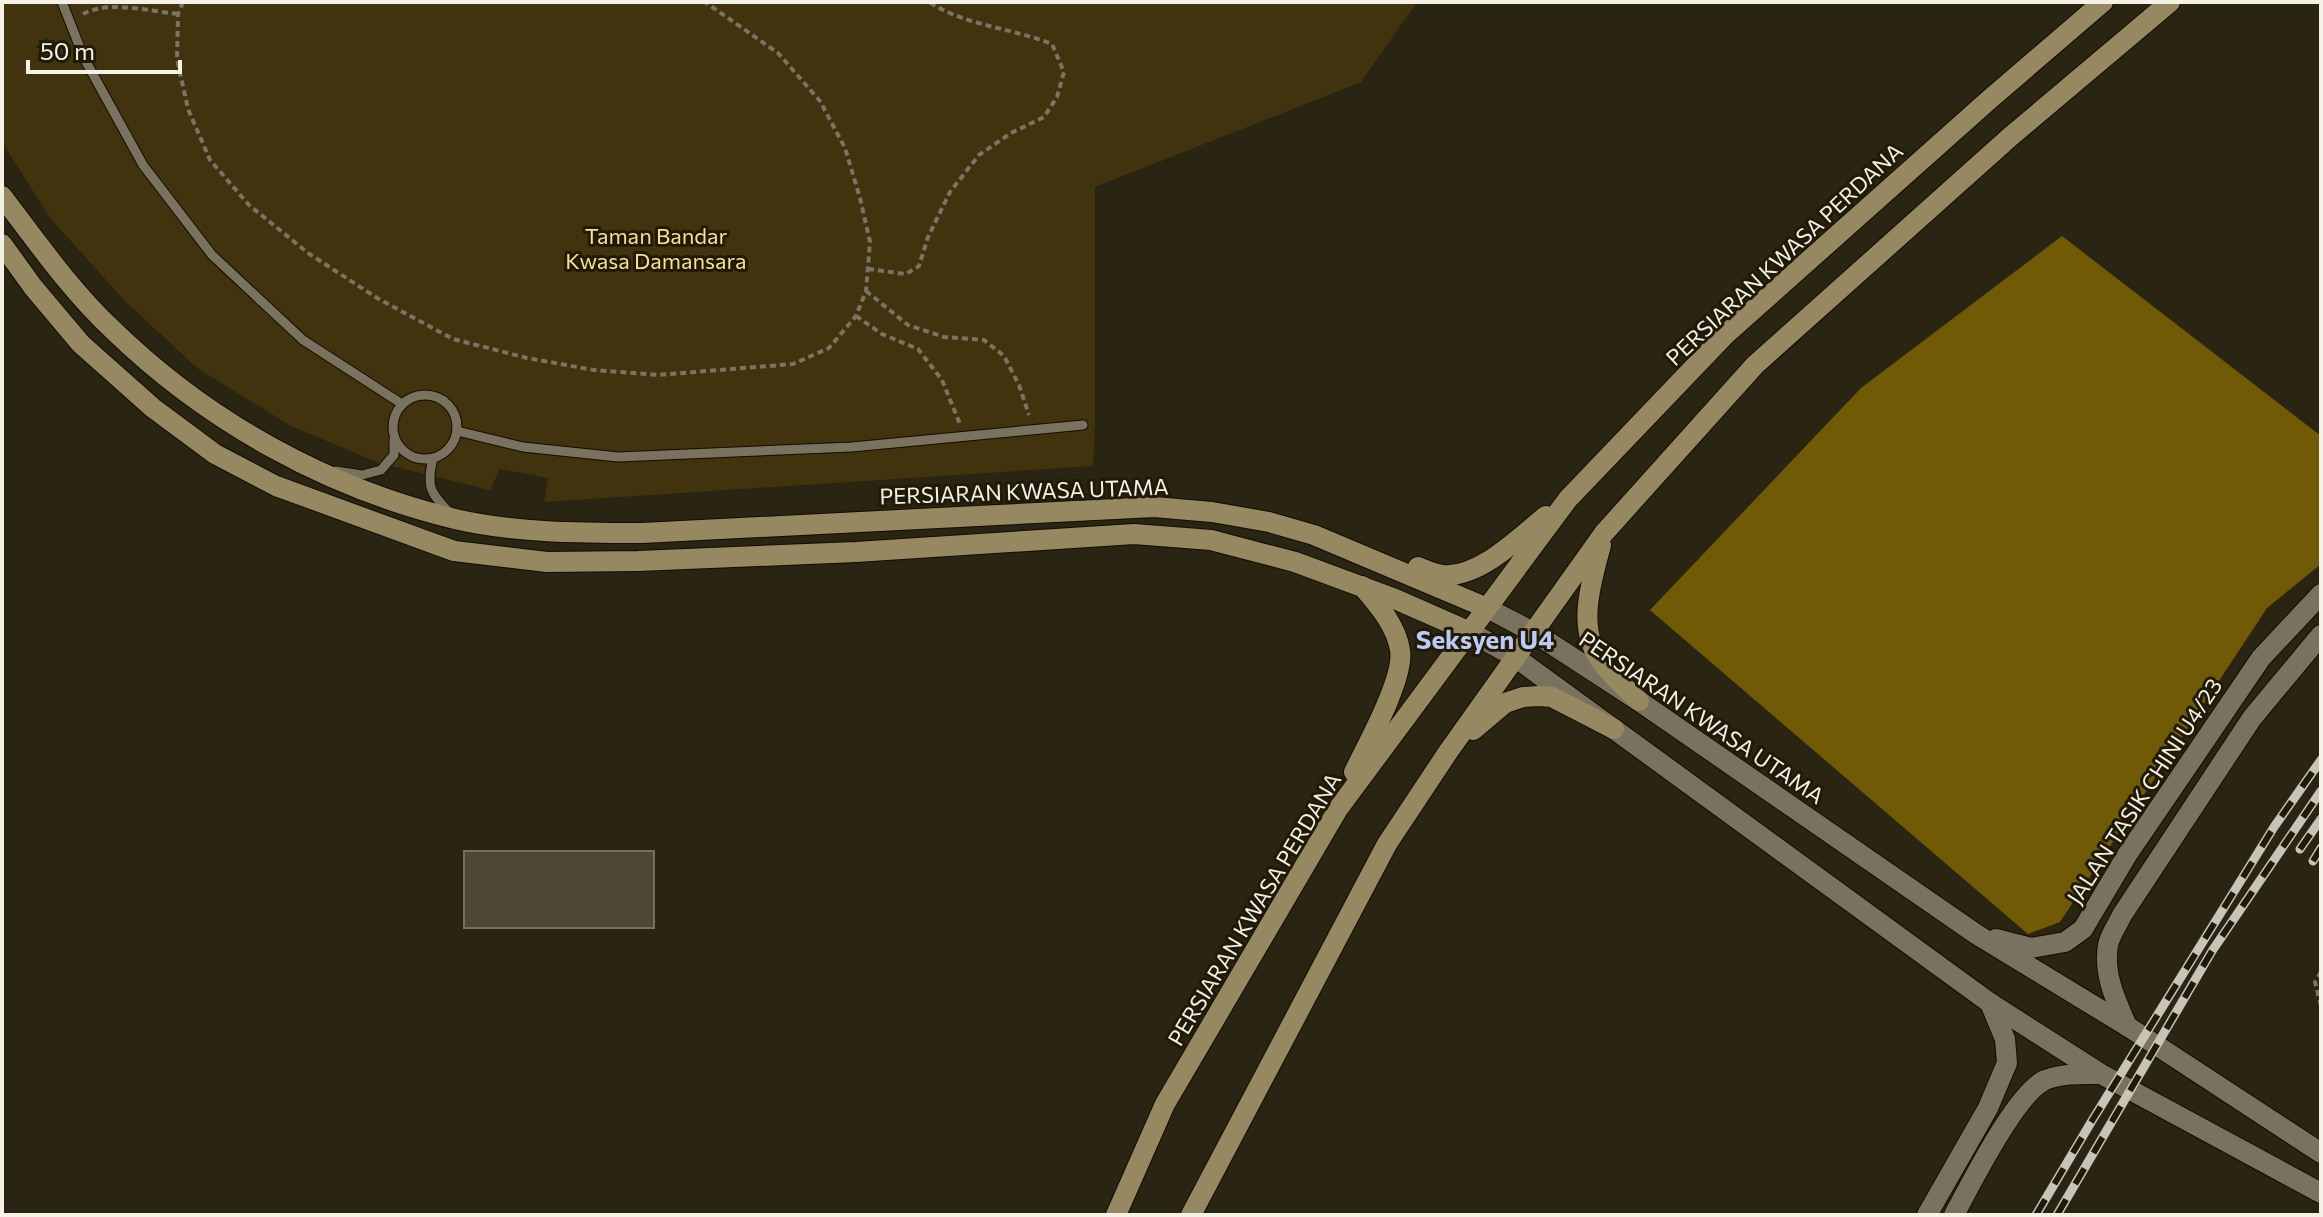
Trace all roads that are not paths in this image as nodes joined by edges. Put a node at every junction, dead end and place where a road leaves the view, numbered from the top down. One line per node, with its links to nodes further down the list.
1 (62, 2): 6 (lane)
2 (2103, 2): 12 (main road, PERSIARAN KWASA PERDANA)
3 (2170, 2): 14 (main road)
4 (2, 196): 11 (main road, PERSIARAN KWASA UTAMA)
5 (2, 244): 16 (main road)
6 (402, 404): 8 (lane); 9 (lane)
7 (1083, 425): 8 (lane)
8 (457, 431): 10 (lane)
9 (394, 435): 10 (lane); 11 (lane)
10 (433, 458): 13 (lane)
11 (305, 465): 13 (main road, PERSIARAN KWASA UTAMA)
12 (1568, 499): 15 (main road); 18 (main road, PERSIARAN KWASA PERDANA)
13 (456, 519): 15 (main road, PERSIARAN KWASA UTAMA)
14 (1604, 533): 20 (main road); 23 (main road)
15 (1314, 535): 18 (main road, PERSIARAN KWASA UTAMA)
16 (1362, 586): 19 (main road); 26 (main road)
17 (2321, 594): 27 (street, JALAN TASIK CHINI U4/23)
18 (1487, 608): 19 (main road, PERSIARAN KWASA PERDANA); 20 (street, PERSIARAN KWASA UTAMA)
19 (1470, 632): 22 (street); 26 (main road, PERSIARAN KWASA PERDANA)
20 (1533, 632): 22 (main road); 23 (street, PERSIARAN KWASA UTAMA)
21 (2321, 635): 29 (street)
22 (1515, 657): 24 (street); 25 (main road)
23 (1639, 701): 27 (street, PERSIARAN KWASA UTAMA)
24 (1614, 729): 25 (main road); 28 (street)
25 (1448, 752): 34 (main road)
26 (1338, 809): 33 (main road, PERSIARAN KWASA PERDANA)
27 (1976, 934): 29 (street, PERSIARAN KWASA UTAMA)
28 (1990, 1003): 30 (street); 35 (street)
29 (2127, 1026): 31 (street, PERSIARAN KWASA UTAMA)
30 (2101, 1074): 32 (street); 36 (street)
31 (2321, 1153)
32 (2321, 1193)
33 (1116, 1215)
34 (1191, 1215)
35 (1927, 1215)
36 (1954, 1215)

